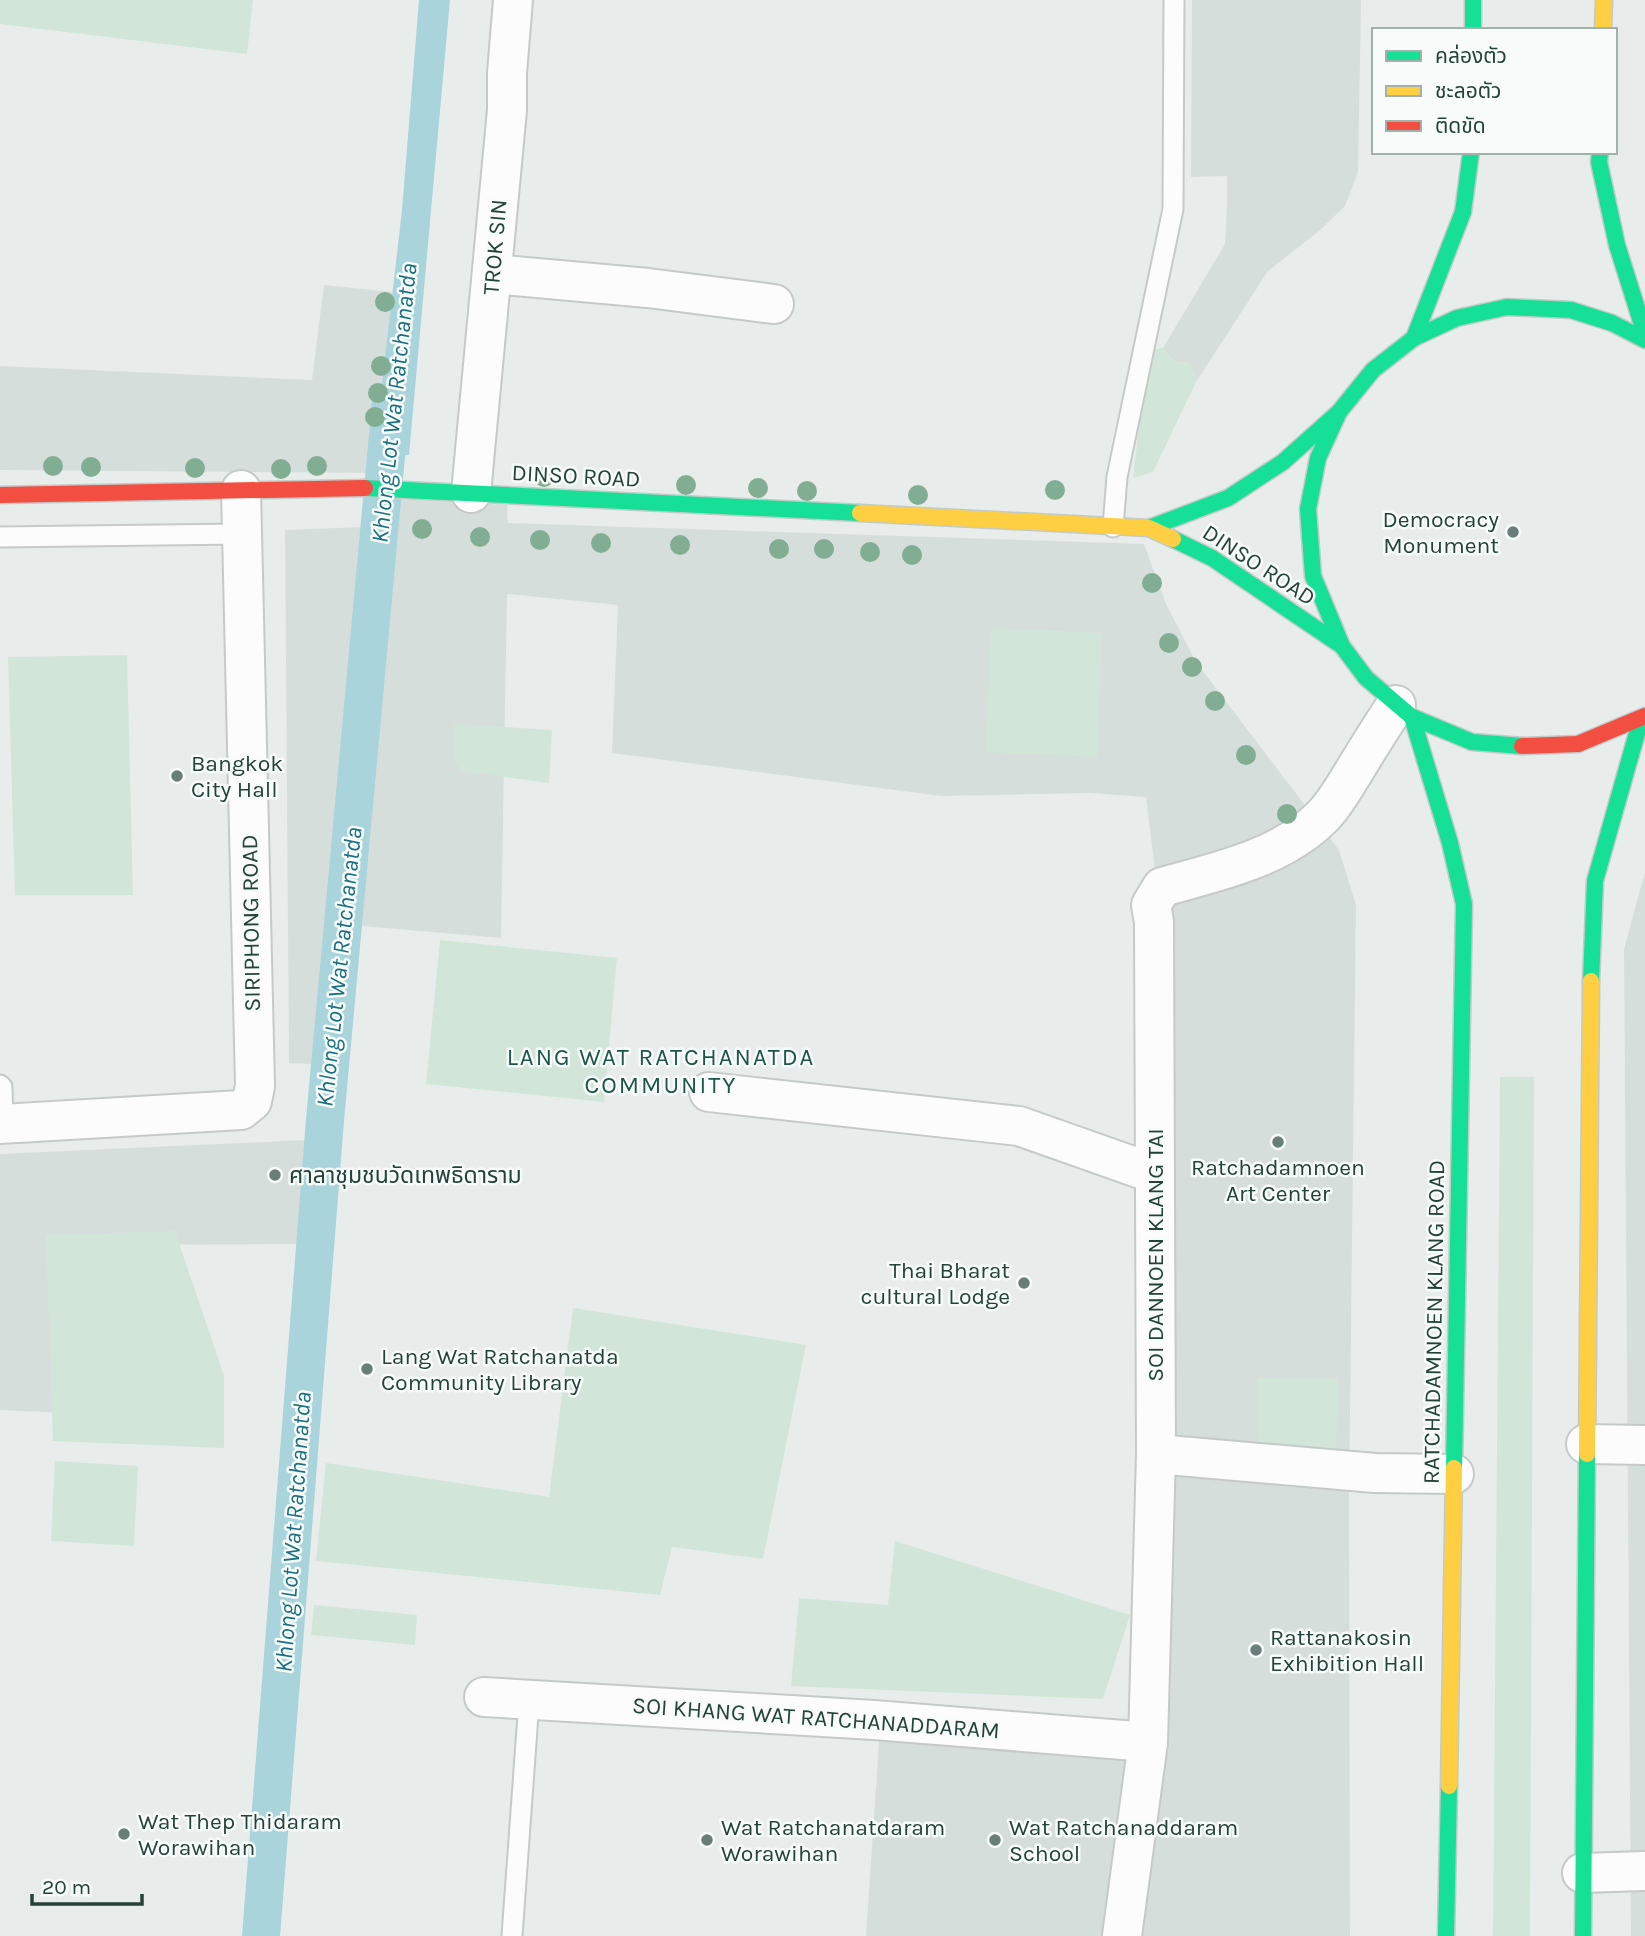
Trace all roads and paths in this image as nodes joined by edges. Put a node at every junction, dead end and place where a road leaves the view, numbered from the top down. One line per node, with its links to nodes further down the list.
1 (513, 0): 9 (street, TROK SIN)
2 (1174, 0): 18 (lane)
3 (1473, 0): 5 (main road)
4 (1604, 0): 6 (main road)
5 (1473, 28)
6 (1603, 28)
7 (1471, 154): 12 (main road)
8 (1600, 154): 11 (main road)
9 (492, 274): 10 (street); 16 (street, TROK SIN)
10 (774, 304)
11 (1645, 334)
12 (1414, 338): 13 (main road); 14 (main road)
13 (1645, 340)
14 (1339, 412): 19 (main road, DINSO ROAD); 22 (main road)
15 (241, 490): 16 (main road, DINSO ROAD); 17 (main road, DINSO ROAD); 20 (street, SIRIPHONG ROAD)
16 (471, 493): 18 (main road, DINSO ROAD)
17 (0, 495)
18 (1113, 527): 19 (main road, DINSO ROAD)
19 (1149, 528): 22 (main road, DINSO ROAD)
20 (241, 534): 21 (lane); 27 (street, SIRIPHONG ROAD)
21 (0, 537)
22 (1342, 646): 23 (main road)
23 (1404, 711): 24 (main road); 28 (street, SOI DANNOEN KLANG TAI); 32 (main road, RATCHADAMNOEN KLANG ROAD)
24 (1643, 717): 29 (main road)
25 (0, 1085): 27 (lane)
26 (709, 1091): 28 (street)
27 (1, 1124)
28 (1155, 1174): 31 (street, SOI DANNOEN KLANG TAI)
29 (1586, 1444): 30 (street); 37 (main road)
30 (1645, 1445)
31 (1156, 1454): 32 (street); 35 (street, SOI DANNOEN KLANG TAI)
32 (1454, 1474): 40 (main road, RATCHADAMNOEN KLANG ROAD)
33 (484, 1698): 34 (street, SOI KHANG WAT RATCHANADDARAM)
34 (530, 1701): 35 (street, SOI KHANG WAT RATCHANADDARAM); 38 (lane)
35 (1148, 1742): 39 (street, SOI DANNOEN KLANG TAI)
36 (1645, 1871): 37 (street)
37 (1582, 1873): 41 (main road)
38 (512, 1936)
39 (1122, 1936)
40 (1446, 1936)
41 (1583, 1936)

